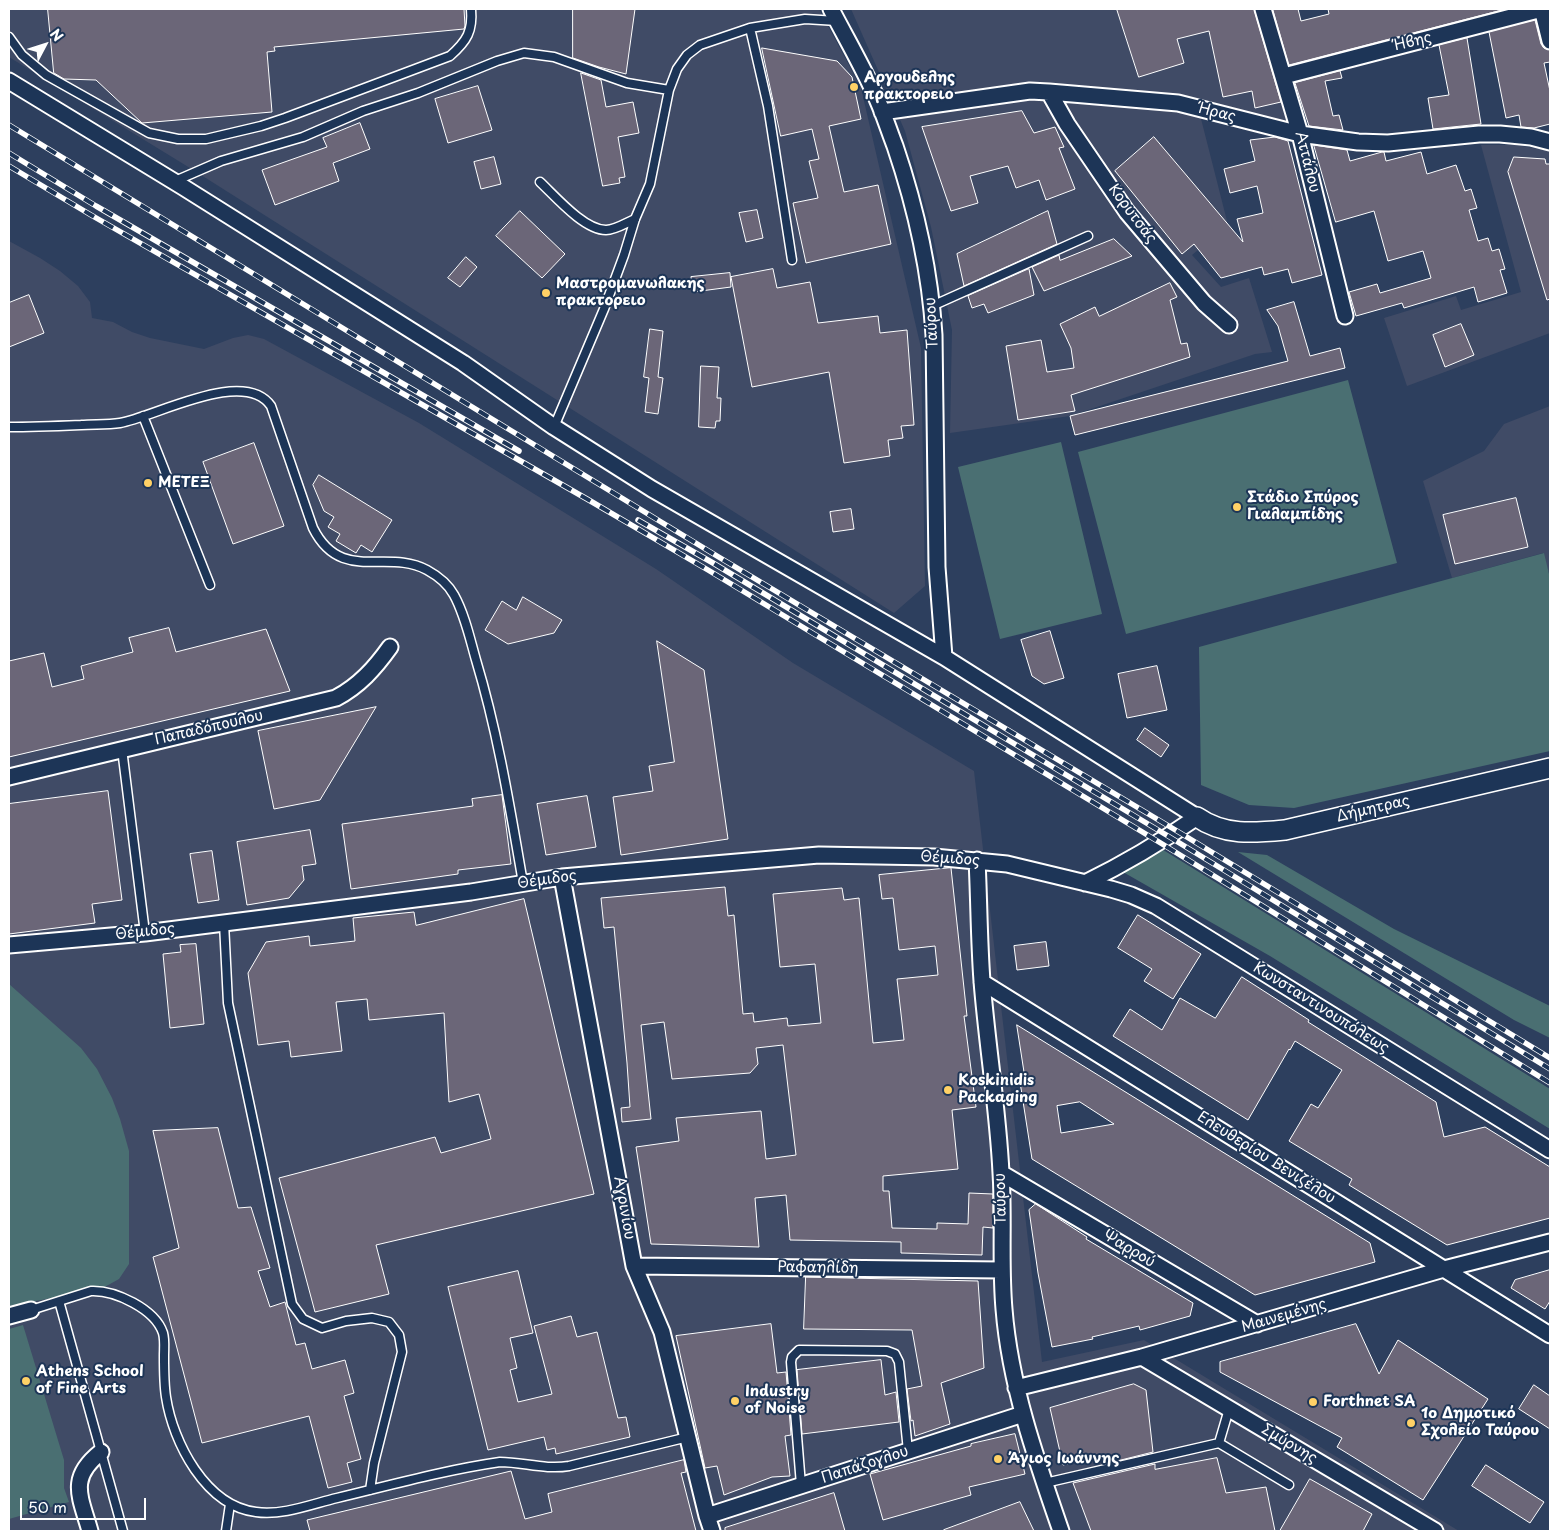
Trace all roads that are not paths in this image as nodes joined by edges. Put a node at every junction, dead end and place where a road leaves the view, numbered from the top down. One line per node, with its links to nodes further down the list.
1 (471, 9): 6 (lane)
2 (1263, 9): 8 (street, Αττάλου)
3 (1542, 9): 7 (street); 8 (street, Ήβης)
4 (834, 15): 5 (lane); 12 (street, Ταύρου)
5 (750, 28): 10 (lane); 19 (lane)
6 (9, 37)
7 (1550, 41)
8 (1284, 76): 13 (street, Αττάλου)
9 (9, 81): 15 (street)
10 (669, 90): 15 (lane); 17 (lane)
11 (1049, 92): 12 (street, Ήρας); 13 (street, Ήρας); 22 (street, Κορυτσάς)
12 (882, 112): 20 (street, Ταύρου)
13 (1300, 134): 14 (street, Ήρας); 21 (street, Αττάλου)
14 (1550, 142)
15 (174, 182): 25 (street)
16 (540, 182): 17 (lane)
17 (635, 219): 25 (lane)
18 (1088, 236): 20 (lane)
19 (792, 260)
20 (932, 306): 28 (street, Ταύρου)
21 (1345, 316)
22 (1229, 325)
23 (143, 416): 24 (lane); 26 (lane); 36 (lane)
24 (9, 427)
25 (554, 427): 28 (street)
26 (210, 584)
27 (390, 647): 29 (street, Παπαδόπουλου)
28 (944, 657): 32 (street)
29 (122, 749): 31 (street, Παπαδόπουλου); 38 (lane)
30 (1550, 768): 32 (street, Δήμητρας)
31 (9, 777)
32 (1197, 817): 35 (street)
33 (977, 860): 34 (street, Θέμιδος); 35 (street, Θέμιδος); 40 (street, Ταύρου)
34 (562, 876): 36 (street, Θέμιδος); 44 (street, Αγρινίου)
35 (1085, 882): 41 (street, Κωνσταντινουπόλεως)
36 (524, 883): 37 (street, Θέμιδος)
37 (224, 923): 38 (street, Θέμιδος); 63 (lane)
38 (145, 933): 39 (street, Θέμιδος)
39 (9, 945)
40 (982, 982): 42 (street, Ταύρου); 45 (street, Ελευθερίου Βενιζέλου)
41 (1550, 1150)
42 (1001, 1173): 46 (street, Ταύρου); 50 (street, Ψαρρού)
43 (1550, 1242): 45 (street, Μαινεμένης)
44 (634, 1266): 46 (street, Ραφαηλίδη); 56 (street, Αγρινίου)
45 (1444, 1269): 50 (street, Μαινεμένης); 51 (street, Ελευθερίου Βενιζέλου)
46 (1001, 1270): 53 (street, Ταύρου)
47 (59, 1301): 48 (lane); 59 (lane); 64 (lane)
48 (31, 1310): 49 (street)
49 (9, 1316)
50 (1257, 1324): 52 (street, Μαινεμένης)
51 (1550, 1335)
52 (1142, 1357): 53 (street, Μαινεμένης); 54 (street, Σμύρνης)
53 (1016, 1388): 55 (street, Ταύρου)
54 (1229, 1409): 57 (lane); 71 (street, Σμύρνης)
55 (1024, 1414): 58 (street, Παπάζογλου); 60 (street, Ταύρου)
56 (688, 1437): 63 (lane); 65 (street, Αγρινίου)
57 (1219, 1443): 60 (lane); 62 (lane)
58 (908, 1451): 61 (street, Παπάζογλου); 61 (lane)
59 (101, 1452): 66 (street); 67 (lane)
60 (1045, 1483): 70 (street, Ταύρου)
61 (801, 1485): 65 (street, Παπάζογλου)
62 (1289, 1485)
63 (370, 1490): 64 (lane)
64 (230, 1504): 68 (lane)
65 (707, 1516): 69 (street, Αγρινίου)
66 (90, 1531)
67 (123, 1531)
68 (226, 1531)
69 (712, 1531)
70 (1061, 1531)
71 (1435, 1531)

